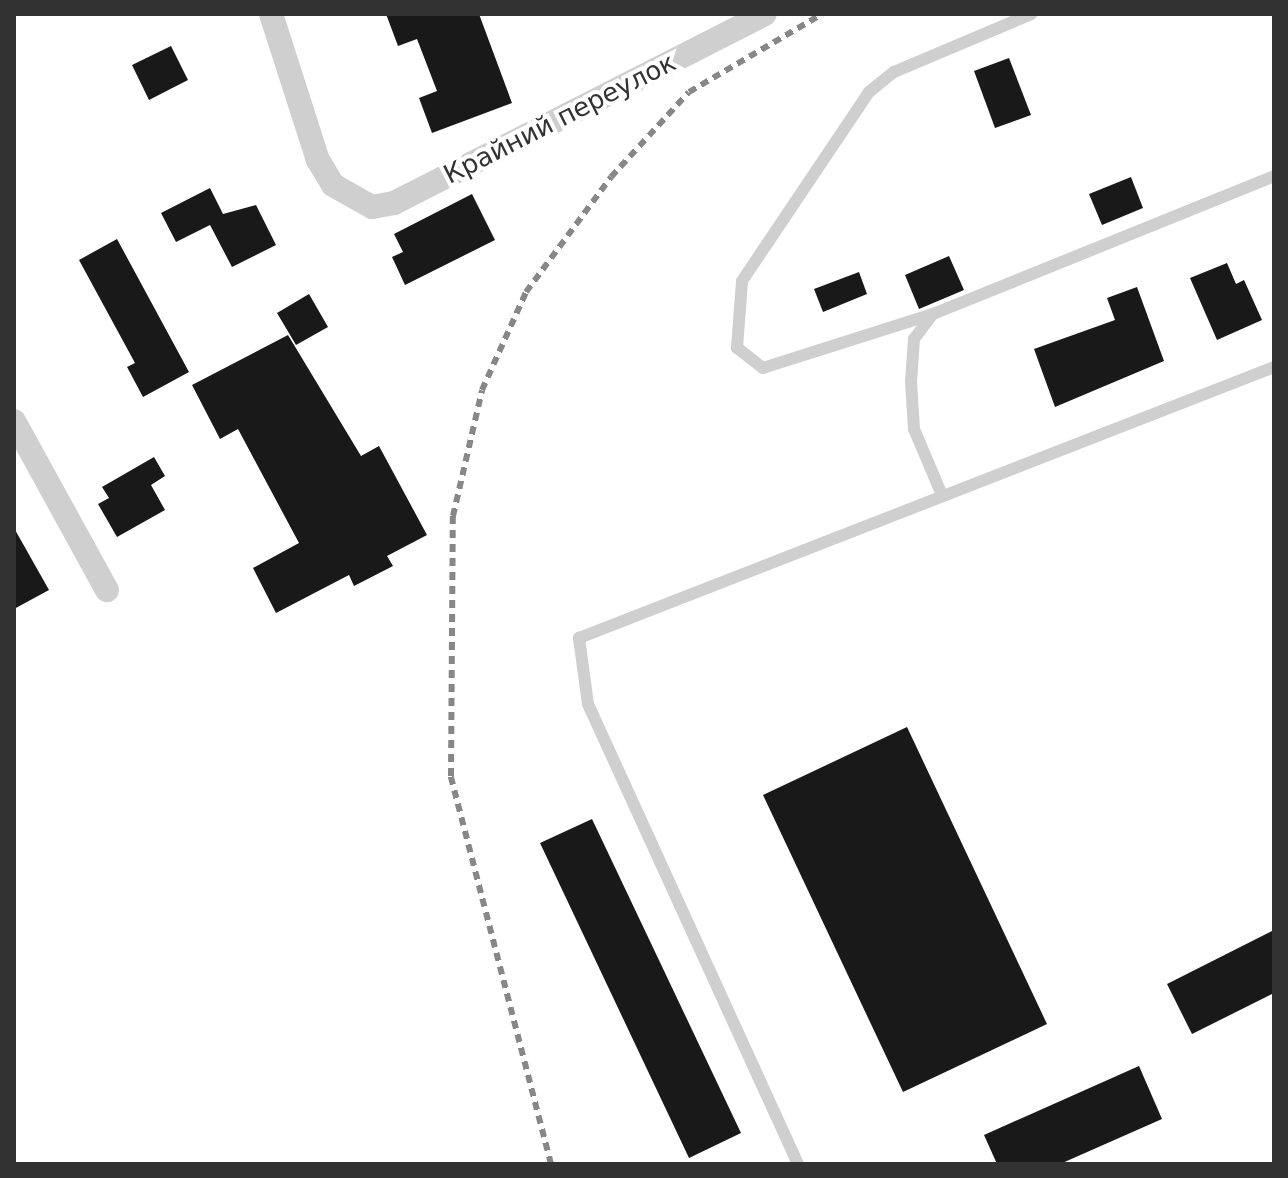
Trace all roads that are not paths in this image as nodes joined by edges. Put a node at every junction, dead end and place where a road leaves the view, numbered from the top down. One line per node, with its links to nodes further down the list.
1 (271, 14): 2 (street, Крайний переулок)
2 (765, 14)
3 (1031, 14): 5 (lane)
4 (1274, 176): 5 (lane)
5 (933, 314): 8 (lane)
6 (1274, 367): 8 (lane)
7 (14, 421): 9 (street)
8 (942, 495): 10 (lane)
9 (107, 590)
10 (798, 1164)

